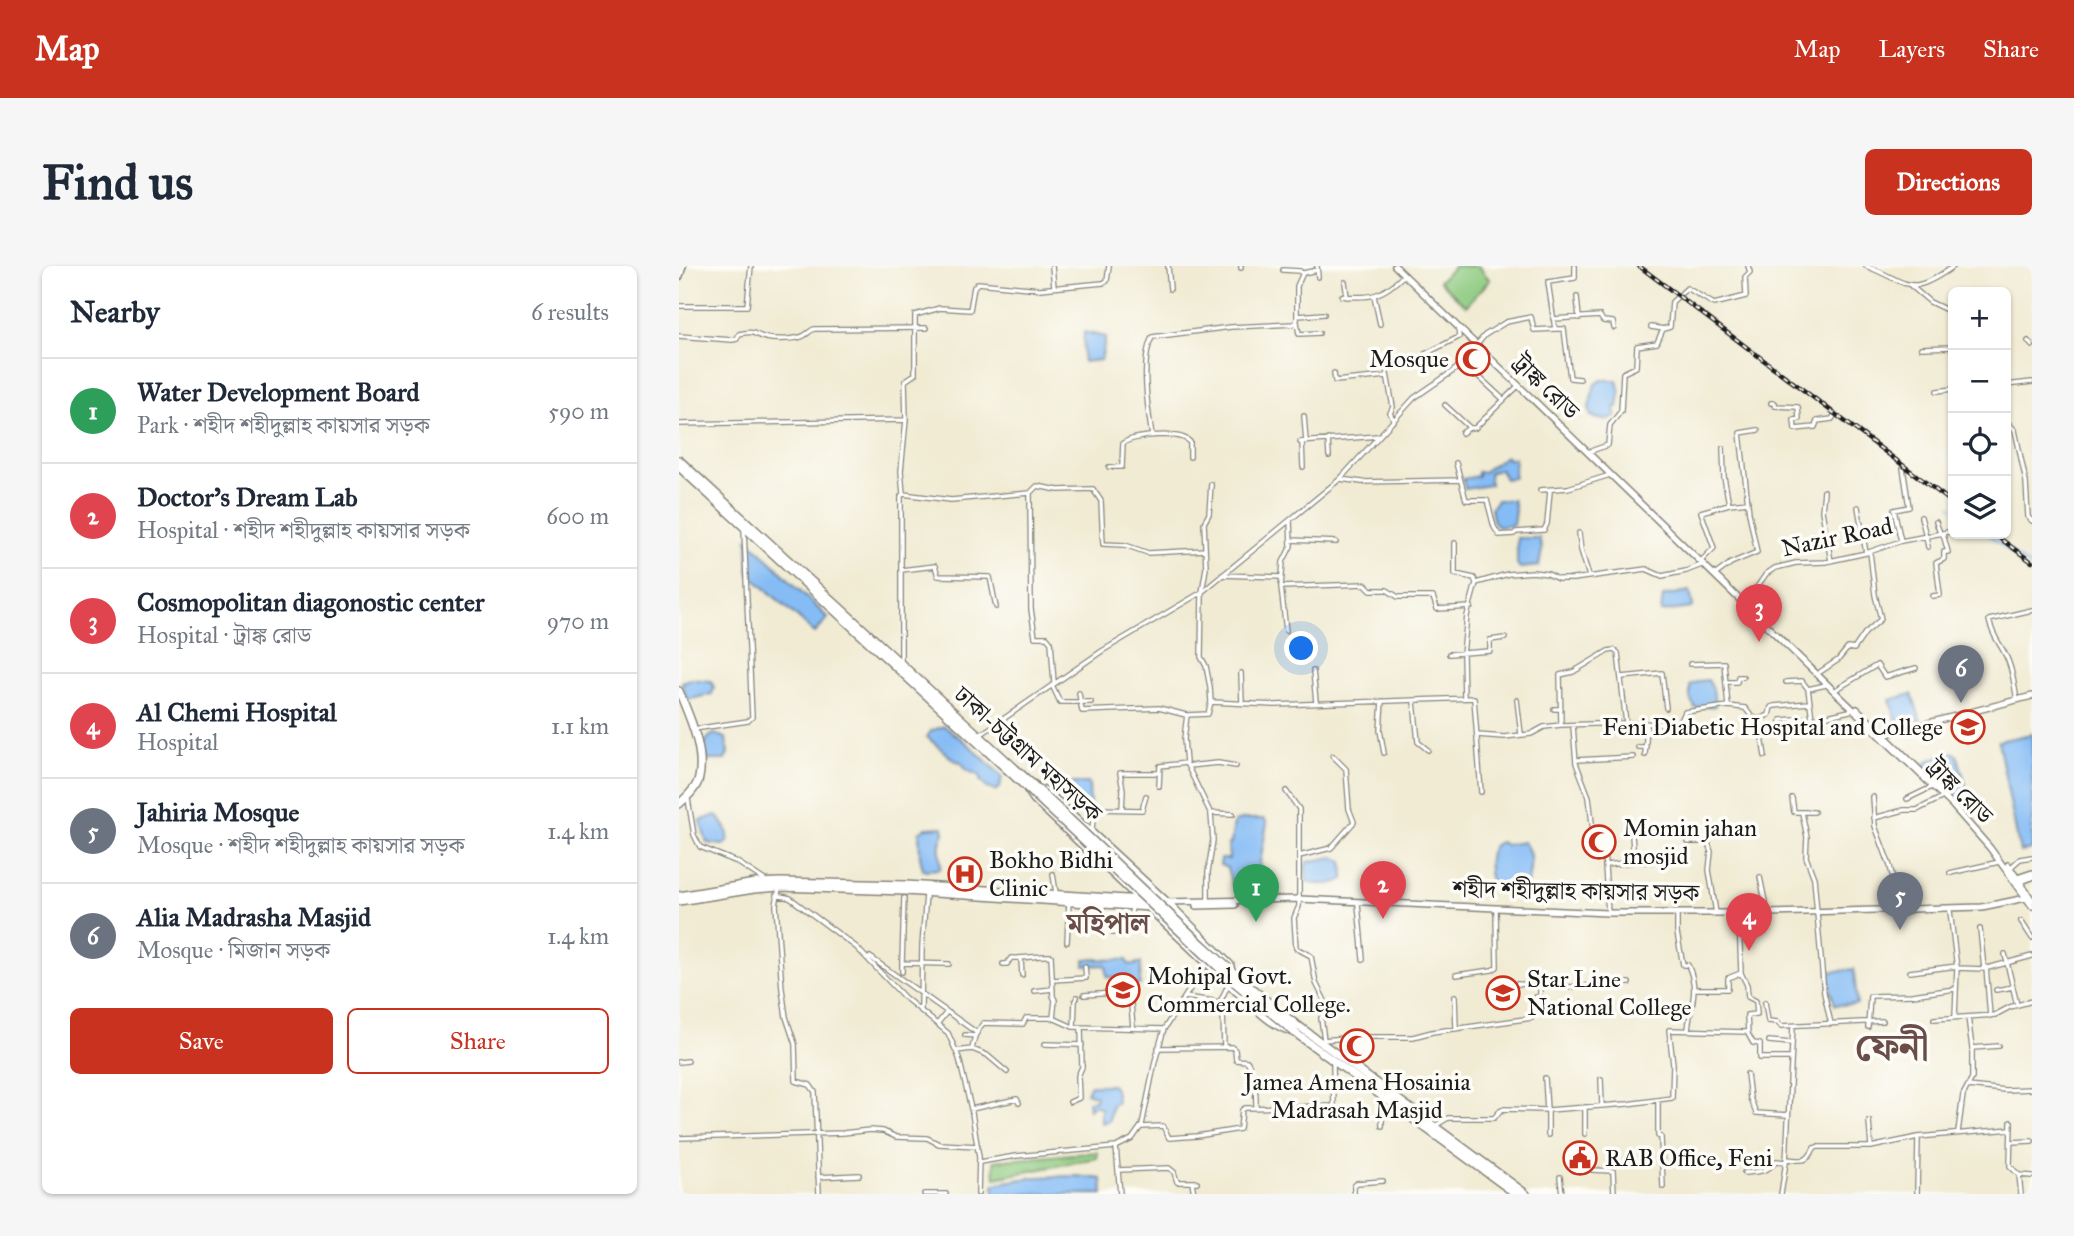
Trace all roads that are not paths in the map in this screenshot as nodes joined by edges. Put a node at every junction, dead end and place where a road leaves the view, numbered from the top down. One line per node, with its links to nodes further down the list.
1 (682, 266): 15 (highway)
2 (751, 266): 23 (street)
3 (1052, 266): 19 (street)
4 (1109, 266): 19 (street)
5 (1168, 266): 20 (street)
6 (1395, 266): 14 (main road, ট্রাঙ্ক রোড)
7 (1576, 266): 28 (street)
8 (1748, 266): 36 (street)
9 (1866, 266): 18 (street)
10 (1954, 266): 18 (street)
11 (1317, 268): 13 (street); 16 (street)
12 (1283, 270): 13 (street)
13 (1302, 274): 26 (street)
14 (1404, 275): 21 (street); 30 (main road, ট্রাঙ্ক রোড)
15 (679, 276)
16 (1318, 277)
17 (1345, 282): 21 (street)
18 (1911, 286): 24 (street)
19 (1054, 287): 31 (street)
20 (1170, 289)
21 (1374, 296): 29 (street)
22 (1577, 297): 27 (street)
23 (679, 306)
24 (1948, 311)
25 (1324, 314): 26 (street)
26 (1297, 318): 37 (street); 67 (street)
27 (1579, 318): 28 (street); 34 (street)
28 (1553, 319): 35 (street)
29 (1380, 324)
30 (1458, 326): 40 (main road, ট্রাঙ্ক রোড); 44 (street)
31 (914, 327): 33 (street); 38 (street); 60 (street)
32 (1651, 327): 36 (street)
33 (926, 328)
34 (1614, 328)
35 (1555, 329): 40 (street); 49 (street)
36 (1664, 329): 74 (street)
37 (1319, 334)
38 (679, 335)
39 (2028, 341): 41 (street)
40 (1476, 344): 52 (main road, ট্রাঙ্ক রোড); 61 (street)
41 (2032, 345)
42 (1948, 347): 43 (street)
43 (1921, 348)
44 (1425, 354)
45 (1385, 363): 48 (street)
46 (1334, 373): 48 (street)
47 (1477, 375): 55 (street)
48 (1387, 376): 61 (street)
49 (1580, 379)
50 (2032, 382): 51 (street)
51 (2011, 384)
52 (1519, 385): 55 (street); 74 (main road, ট্রাঙ্ক রোড)
53 (1948, 390): 54 (street)
54 (1937, 391)
55 (1504, 400): 64 (street)
56 (1771, 404): 59 (street)
57 (1445, 405): 64 (street)
58 (1304, 416): 70 (street)
59 (1834, 416)
60 (906, 421): 62 (street); 91 (street)
61 (1394, 421): 68 (street)
62 (679, 424)
63 (2011, 426): 97 (street)
64 (1469, 428): 66 (street)
65 (1758, 430): 92 (street)
66 (1462, 433)
67 (1153, 436): 76 (street); 80 (street)
68 (1380, 436): 69 (street); 84 (street)
69 (1328, 439): 70 (street); 75 (street)
70 (1303, 441): 72 (street)
71 (1723, 449): 93 (street)
72 (1303, 450): 73 (street); 81 (street)
73 (1296, 451)
74 (1588, 452): 83 (main road, ট্রাঙ্ক রোড)
75 (1329, 456)
76 (1190, 457)
77 (679, 460): 131 (highway, ঢাকা-চট্টগ্রাম মহাসড়ক)
78 (1456, 464): 85 (street)
79 (679, 467): 99 (highway, ঢাকা-চট্টগ্রাম মহাসড়ক)
80 (1109, 467)
81 (1303, 467)
82 (1903, 468): 105 (street)
83 (1611, 475): 88 (street); 112 (main road, ট্রাঙ্ক রোড)
84 (1340, 479): 85 (street); 96 (street)
85 (1460, 480): 88 (street)
86 (1211, 484): 109 (street)
87 (1540, 490): 88 (street)
88 (1550, 491)
89 (1824, 491): 111 (street)
90 (1030, 493): 91 (street); 109 (street); 140 (street)
91 (903, 494): 113 (street)
92 (1748, 502): 93 (street); 114 (street)
93 (1729, 504): 112 (street)
94 (1858, 507): 110 (street)
95 (1921, 517): 103 (street)
96 (1290, 520): 104 (street); 115 (street)
97 (2032, 521)
98 (1937, 522): 102 (street)
99 (744, 528): 170 (street); 188 (highway, ঢাকা-চট্টগ্রাম মহাসড়ক)
100 (1948, 532): 102 (street, Nazir Road)
101 (1579, 533): 116 (street)
102 (1943, 534): 103 (street, Nazir Road); 121 (street)
103 (1926, 536): 105 (street, Nazir Road); 108 (street)
104 (1291, 540): 106 (street); 117 (street)
105 (1901, 541): 110 (street, Nazir Road)
106 (1336, 542)
107 (1455, 543): 118 (street)
108 (1928, 547)
109 (1205, 550): 120 (street)
110 (1868, 553): 111 (street, Nazir Road); 134 (street)
111 (1831, 561): 122 (street, Nazir Road)
112 (1703, 563): 114 (main road, ট্রাঙ্ক রোড); 116 (street); 122 (main road, ট্রাঙ্ক রোড)
113 (901, 570): 123 (street); 131 (street)
114 (1716, 574): 122 (main road, ট্রাঙ্ক রোড)
115 (1223, 575): 117 (street); 120 (street)
116 (1589, 576): 118 (street)
117 (1282, 577): 119 (street)
118 (1476, 583): 124 (street)
119 (1281, 587): 124 (street); 126 (street)
120 (1202, 592): 140 (street); 154 (street)
121 (1933, 596)
122 (1742, 600): 134 (main road, ট্রাঙ্ক রোড); 141 (main road, ট্রাঙ্ক রোড)
123 (996, 607)
124 (1471, 607): 129 (street)
125 (2032, 610): 149 (street)
126 (1286, 631)
127 (1505, 638): 129 (street)
128 (1449, 654): 129 (street)
129 (1463, 654): 147 (street)
130 (1690, 664): 138 (street)
131 (901, 665): 175 (highway, ঢাকা-চট্টগ্রাম মহাসড়ক)
132 (1916, 668): 143 (street)
133 (1313, 671): 155 (street)
134 (1820, 672): 143 (main road, ট্রাঙ্ক রোড)
135 (1241, 673): 156 (street)
136 (1622, 677): 159 (street); 161 (street); 166 (street)
137 (1742, 677): 138 (street)
138 (1726, 682): 158 (street)
139 (1786, 682): 142 (street)
140 (1053, 684): 150 (street); 175 (street)
141 (1827, 684): 142 (street); 162 (main road, ট্রাঙ্ক রোড)
142 (1808, 689): 157 (street)
143 (1837, 689): 174 (main road, ট্রাঙ্ক রোড)
144 (679, 691): 170 (highway)
145 (1079, 693): 150 (street)
146 (2032, 696): 149 (main road)
147 (1464, 698): 152 (street); 173 (street)
148 (1517, 700): 172 (street)
149 (2017, 700): 174 (main road)
150 (1079, 701): 153 (street); 163 (street)
151 (1382, 701): 152 (street); 155 (street); 179 (street)
152 (1413, 701): 178 (street)
153 (1091, 702)
154 (1211, 702): 156 (street); 163 (street)
155 (1316, 702): 156 (street)
156 (1242, 703)
157 (1809, 703): 164 (street); 165 (street)
158 (1728, 706): 165 (street); 167 (street)
159 (1666, 708)
160 (1553, 709): 161 (street)
161 (1561, 709): 168 (street)
162 (1854, 710): 164 (street); 174 (main road, ট্রাঙ্ক রোড)
163 (1187, 716): 185 (street)
164 (1812, 718): 171 (street)
165 (1759, 719): 182 (street)
166 (1626, 723): 167 (street); 169 (street)
167 (1647, 724): 177 (street)
168 (1561, 725): 169 (street); 172 (street)
169 (1573, 726): 184 (street)
170 (694, 729): 194 (highway)
171 (1781, 729)
172 (1521, 734): 173 (street)
173 (1477, 735): 192 (street)
174 (1881, 735): 190 (main road, ট্রাঙ্ক রোড); 215 (main road, ট্রাঙ্ক রোড)
175 (979, 736): 188 (highway, ঢাকা-চট্টগ্রাম মহাসড়ক)
176 (1638, 747): 177 (street)
177 (1646, 747): 180 (street)
178 (1428, 750)
179 (1384, 753)
180 (1645, 755)
181 (1333, 756): 209 (street)
182 (1765, 756)
183 (1633, 757): 184 (street)
184 (1576, 760): 214 (street)
185 (1187, 764): 186 (street); 187 (street); 202 (street)
186 (1236, 766)
187 (1159, 773): 189 (street); 200 (street)
188 (1028, 785): 206 (highway); 227 (highway); 308 (highway, ঢাকা-চট্টগ্রাম মহাসড়ক, bridge)
189 (1159, 786)
190 (1932, 787): 196 (main road, ট্রাঙ্ক রোড); 198 (street)
191 (1286, 791): 209 (street)
192 (1481, 792)
193 (1146, 796): 200 (street)
194 (688, 797): 199 (highway); 221 (street)
195 (1873, 797): 205 (street)
196 (1943, 797): 205 (street); 211 (main road, ট্রাঙ্ক রোড)
197 (1792, 798): 203 (street)
198 (1907, 799)
199 (679, 804)
200 (1122, 809): 206 (street)
201 (1814, 812): 203 (street)
202 (1211, 813): 204 (street); 233 (street)
203 (1802, 813): 240 (street)
204 (1233, 814)
205 (1874, 818): 238 (street)
206 (1092, 834): 232 (highway)
207 (1632, 835): 212 (street)
208 (1688, 842): 242 (street)
209 (1299, 856): 228 (street)
210 (2032, 857): 215 (street)
211 (2000, 861): 216 (street); 220 (main road, ট্রাঙ্ক রোড)
212 (1634, 862): 213 (street); 214 (street)
213 (1651, 862)
214 (1606, 865): 241 (street)
215 (2010, 868): 220 (main road, ট্রাঙ্ক রোড)
216 (1950, 873)
217 (1053, 874): 226 (street)
218 (2032, 875): 220 (main road)
219 (1760, 877): 243 (street)
220 (2017, 881): 230 (main road, ট্রাঙ্ক রোড)
221 (768, 882): 222 (street); 224 (highway); 226 (highway)
222 (777, 891): 223 (highway); 229 (highway); 290 (street); 350 (street)
223 (927, 892): 226 (highway); 257 (street)
224 (679, 896)
225 (904, 898): 256 (street)
226 (1057, 899): 227 (highway); 231 (highway)
227 (1142, 900): 232 (highway); 236 (highway)
228 (1299, 900): 233 (main road, শহীদ শহীদুল্লাহ কায়সার সড়ক); 234 (main road, শহীদ শহীদুল্লাহ কায়সার সড়ক); 241 (main road, শহীদ শহীদুল্লাহ কায়সার সড়ক); 307 (street)
229 (679, 901)
230 (2030, 901): 238 (main road, শহীদ শহীদুল্লাহ কায়সার সড়ক); 239 (main road, শহীদ শহীদুল্লাহ কায়সার সড়ক)
231 (1069, 902): 235 (highway); 250 (street)
232 (1169, 904): 233 (main road, শহীদ শহীদুল্লাহ কায়সার সড়ক); 236 (highway); 308 (highway)
233 (1208, 904)
234 (1358, 904): 237 (main road, শহীদ শহীদুল্লাহ কায়সার সড়ক); 255 (street)
235 (1133, 906): 236 (highway); 248 (street)
236 (1149, 907): 260 (highway)
237 (1496, 911): 241 (main road, শহীদ শহীদুল্লাহ কায়সার সড়ক); 269 (street)
238 (1907, 911): 239 (main road, শহীদ শহীদুল্লাহ কায়সার সড়ক); 240 (main road, শহীদ শহীদুল্লাহ কায়সার সড়ক)
239 (1950, 911): 263 (street)
240 (1817, 913): 243 (main road, শহীদ শহীদুল্লাহ কায়সার সড়ক); 300 (street)
241 (1608, 914): 242 (main road, শহীদ শহীদুল্লাহ কায়সার সড়ক); 244 (main road, শহীদ শহীদুল্লাহ কায়সার সড়ক)
242 (1716, 914): 243 (main road, শহীদ শহীদুল্লাহ কায়সার সড়ক); 244 (main road, শহীদ শহীদুল্লাহ কায়সার সড়ক); 245 (main road, শহীদ শহীদুল্লাহ কায়সার সড়ক)
243 (1768, 914): 245 (main road, শহীদ শহীদুল্লাহ কায়সার সড়ক)
244 (1677, 915): 277 (street)
245 (1739, 916): 267 (street)
246 (2021, 921): 249 (street)
247 (1980, 929): 264 (street)
248 (1113, 933)
249 (2032, 937)
250 (1067, 942)
251 (866, 953): 281 (street)
252 (2005, 954): 261 (street)
253 (2032, 956): 261 (street)
254 (1021, 959): 259 (street); 268 (street); 270 (street)
255 (1363, 959)
256 (902, 963): 257 (street); 266 (street)
257 (922, 964): 258 (street); 281 (street)
258 (949, 964)
259 (1003, 964)
260 (1206, 964): 273 (highway); 285 (street)
261 (2007, 964): 264 (street); 275 (street)
262 (1085, 967): 270 (street)
263 (1957, 967): 264 (street); 265 (street); 278 (street)
264 (1985, 968): 292 (street)
265 (1910, 971)
266 (902, 972)
267 (1741, 972): 277 (street); 310 (street)
268 (1022, 975)
269 (1456, 975)
270 (1052, 980): 276 (street)
271 (1517, 984): 274 (street)
272 (1629, 984): 274 (street)
273 (1228, 985): 287 (street); 308 (highway)
274 (1540, 987): 307 (street)
275 (2013, 987): 279 (street); 289 (street)
276 (1053, 989): 280 (street); 295 (street)
277 (1695, 989): 309 (street)
278 (1955, 989): 293 (street); 297 (street)
279 (1996, 990)
280 (1034, 991)
281 (922, 995): 290 (street); 291 (street)
282 (1084, 995): 305 (street)
283 (1455, 996): 307 (street)
284 (1077, 997): 302 (street)
285 (1185, 997): 287 (street); 306 (street)
286 (2032, 1001): 289 (street)
287 (1220, 1002): 318 (street)
288 (1765, 1002): 301 (street)
289 (2017, 1005): 292 (street)
290 (922, 1010): 299 (street)
291 (946, 1013): 299 (street); 312 (street)
292 (1990, 1016): 294 (street)
293 (1955, 1017): 294 (street); 296 (street)
294 (1968, 1017): 320 (street)
295 (1053, 1018): 302 (street); 312 (street)
296 (1934, 1019)
297 (1868, 1021): 298 (street); 300 (street); 303 (street)
298 (1883, 1021)
299 (938, 1023): 322 (street)
300 (1831, 1024): 301 (street)
301 (1793, 1026): 314 (street)
302 (1073, 1027): 304 (street)
303 (1868, 1027)
304 (1081, 1028): 305 (street); 316 (street)
305 (1133, 1028): 306 (street)
306 (1164, 1028): 319 (street)
307 (1456, 1029)
308 (1296, 1030): 325 (highway, ঢাকা-চট্টগ্রাম মহাসড়ক); 347 (highway, ঢাকা-চট্টগ্রাম মহাসড়ক)
309 (1688, 1030): 310 (street); 334 (street)
310 (1748, 1033): 323 (street)
311 (965, 1035): 312 (street)
312 (976, 1035): 321 (street)
313 (1769, 1041): 314 (street)
314 (1790, 1043): 323 (street)
315 (1045, 1044): 316 (street)
316 (1082, 1045): 335 (street)
317 (1999, 1046): 320 (street)
318 (1224, 1047): 319 (street); 338 (street)
319 (1158, 1048): 346 (street)
320 (1972, 1048): 331 (street)
321 (972, 1049): 322 (street); 327 (street)
322 (956, 1051): 340 (street)
323 (1790, 1058): 342 (street)
324 (688, 1061): 326 (street)
325 (1333, 1061): 333 (highway, ঢাকা-চট্টগ্রাম মহাসড়ক); 338 (street)
326 (679, 1062)
327 (1007, 1072)
328 (1747, 1074): 342 (street)
329 (1545, 1078): 341 (street)
330 (1601, 1079): 337 (street)
331 (1968, 1086): 332 (street); 349 (street)
332 (2032, 1089)
333 (1385, 1100): 345 (street); 381 (highway, ঢাকা-চট্টগ্রাম মহাসড়ক)
334 (1658, 1100): 337 (street); 371 (street)
335 (1070, 1102)
336 (1019, 1103): 340 (street)
337 (1602, 1106): 339 (street)
338 (1256, 1107): 346 (street)
339 (1585, 1107): 341 (street); 351 (street)
340 (971, 1109): 357 (street)
341 (1547, 1110): 347 (street); 352 (street)
342 (1788, 1115): 360 (street)
343 (1869, 1121): 359 (street)
344 (2011, 1122): 348 (street)
345 (1382, 1126)
346 (1141, 1127): 358 (street)
347 (1434, 1128): 382 (highway, ঢাকা-চট্টগ্রাম মহাসড়ক)
348 (2011, 1129): 349 (street); 356 (street)
349 (1958, 1132): 353 (street)
350 (817, 1133): 354 (street); 357 (street); 368 (street)
351 (1585, 1134)
352 (1548, 1135)
353 (1918, 1137): 359 (street); 386 (street)
354 (679, 1138)
355 (2032, 1141): 356 (street)
356 (2011, 1142): 366 (street)
357 (978, 1146): 361 (street)
358 (1116, 1147): 361 (street); 362 (street)
359 (1871, 1147): 360 (street)
360 (1786, 1160): 364 (street); 385 (street)
361 (979, 1162): 377 (street)
362 (1118, 1170): 378 (street); 379 (street)
363 (1592, 1170): 384 (street)
364 (1744, 1173)
365 (859, 1175): 368 (street)
366 (2019, 1175): 367 (street); 387 (street)
367 (2032, 1176)
368 (818, 1177): 373 (street)
369 (1560, 1177): 383 (street)
370 (1383, 1181): 380 (street)
371 (1663, 1187)
372 (929, 1188): 375 (street)
373 (819, 1194)
374 (924, 1194): 375 (street)
375 (929, 1194): 376 (street)
376 (946, 1194)
377 (978, 1194)
378 (1120, 1194)
379 (1193, 1194)
380 (1354, 1194)
381 (1516, 1194)
382 (1526, 1194)
383 (1562, 1194)
384 (1614, 1194)
385 (1781, 1194)
386 (1917, 1194)
387 (2021, 1194)

